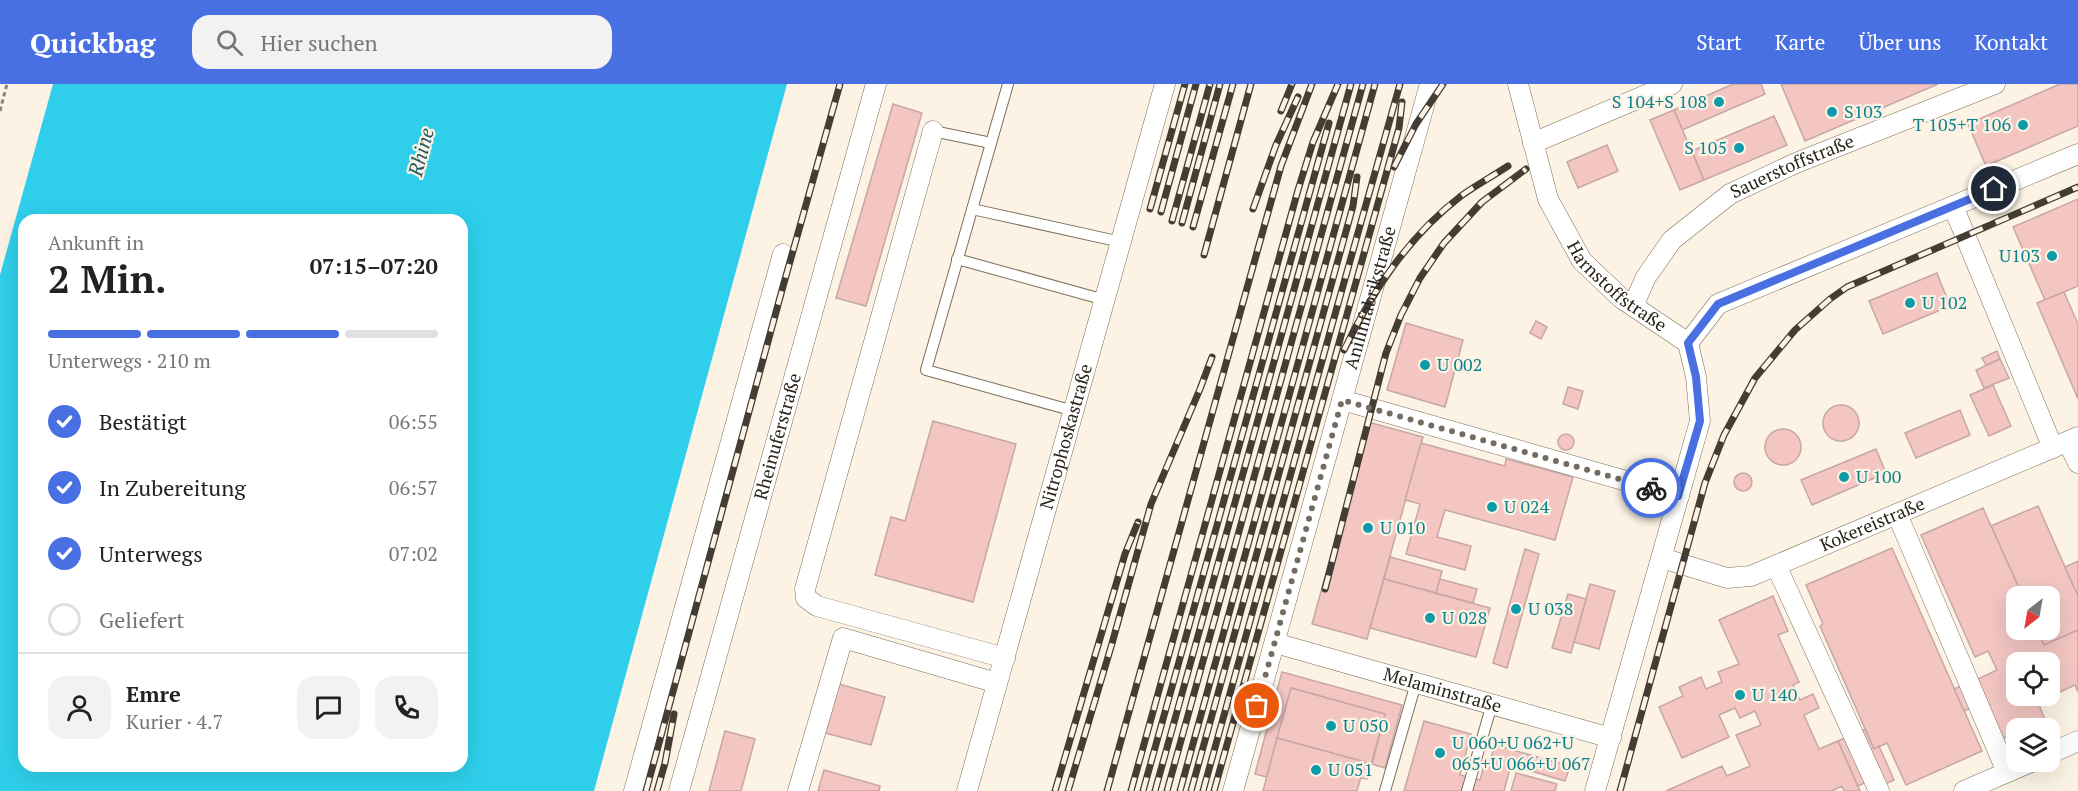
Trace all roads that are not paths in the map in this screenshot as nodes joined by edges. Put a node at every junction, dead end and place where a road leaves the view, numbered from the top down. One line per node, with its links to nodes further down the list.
1 (876, 84): 41 (street, Rheinuferstraße)
2 (1008, 84): 9 (lane)
3 (1165, 84): 14 (street, Nitrophoskastraße)
4 (1430, 84): 20 (street, Anilinfabrikstraße)
5 (1518, 84): 10 (street, Harnstoffstraße)
6 (1672, 84): 10 (street)
7 (1995, 84): 18 (street, Sauerstoffstraße)
8 (933, 131): 9 (lane); 28 (street)
9 (991, 143): 13 (lane)
10 (1533, 143): 18 (street, Harnstoffstraße)
11 (2078, 154): 12 (street)
12 (1953, 206): 19 (street); 22 (street)
13 (972, 209): 14 (lane); 16 (lane)
14 (1121, 242): 17 (street, Nitrophoskastraße)
15 (783, 254): 40 (street)
16 (957, 259): 17 (lane); 21 (lane)
17 (1105, 300): 21 (street, Nitrophoskastraße)
18 (1633, 306): 19 (street, Harnstoffstraße)
19 (1688, 343): 24 (street, Harnstoffstraße)
20 (1342, 400): 24 (street); 30 (street, Anilinfabrikstraße)
21 (1074, 411): 31 (street, Nitrophoskastraße)
22 (2067, 442): 23 (street); 25 (street, Kokereistraße)
23 (2078, 463)
24 (1678, 496): 26 (street, Harnstoffstraße)
25 (1897, 514): 27 (street, Kokereistraße); 38 (street)
26 (1662, 558): 27 (street, Kokereistraße); 35 (street, Harnstoffstraße)
27 (1776, 565): 48 (street)
28 (849, 616): 29 (street); 31 (street)
29 (843, 638): 33 (street); 42 (street)
30 (1275, 643): 32 (street, Melaminstraße); 44 (street, Anilinfabrikstraße)
31 (1005, 658): 33 (street, Nitrophoskastraße)
32 (1416, 682): 34 (street, Melaminstraße); 45 (lane)
33 (997, 683): 43 (street, Nitrophoskastraße)
34 (1492, 704): 35 (street, Melaminstraße); 46 (lane)
35 (1611, 738): 47 (street, Harnstoffstraße)
36 (2078, 741): 37 (street)
37 (2060, 749)
38 (2006, 770)
39 (2007, 772): 49 (street)
40 (634, 791)
41 (679, 791)
42 (798, 791)
43 (967, 791)
44 (1233, 791)
45 (1384, 791)
46 (1467, 791)
47 (1595, 791)
48 (1879, 791)
49 (1964, 791)

